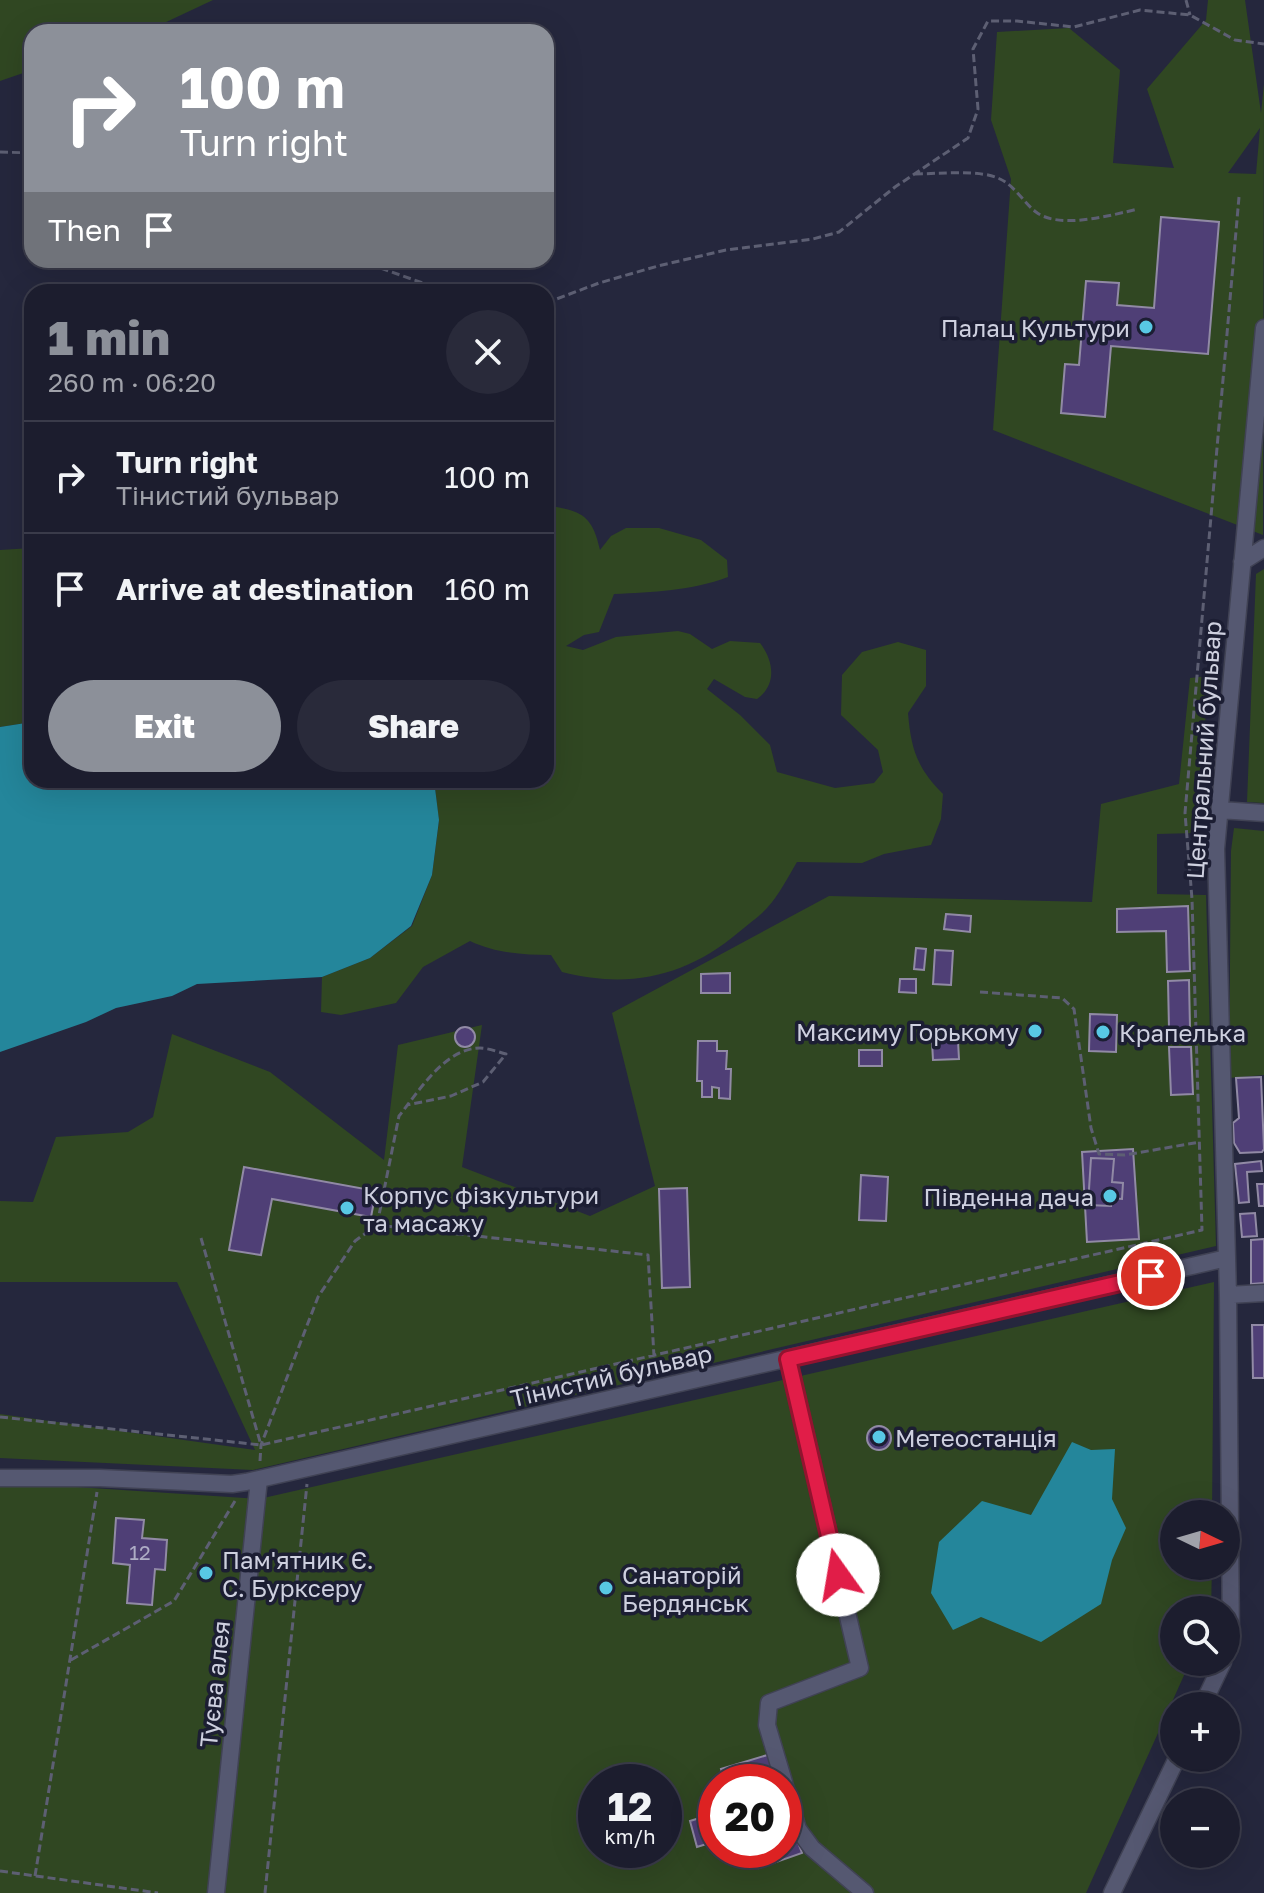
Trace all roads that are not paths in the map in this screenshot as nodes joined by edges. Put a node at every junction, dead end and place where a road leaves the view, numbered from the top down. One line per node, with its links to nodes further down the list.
1 (1264, 328): 3 (street, Центральний бульвар)
2 (1264, 548): 3 (street)
3 (1242, 562): 4 (street, Центральний бульвар)
4 (1220, 810): 5 (street); 6 (street, Центральний бульвар)
5 (1264, 813)
6 (1227, 1258): 8 (street, Центральний бульвар); 9 (street, Тінистий бульвар)
7 (1264, 1293): 8 (street)
8 (1228, 1295): 12 (street, Центральний бульвар)
9 (788, 1359): 11 (street, Тінистий бульвар); 13 (street)
10 (0, 1478): 11 (street, Тінистий бульвар)
11 (253, 1481): 17 (street, Туєва алея)
12 (1231, 1596)
13 (779, 1764)
14 (1170, 1772): 16 (street)
15 (802, 1834): 18 (street)
16 (1111, 1892)
17 (216, 1893)
18 (865, 1893)

